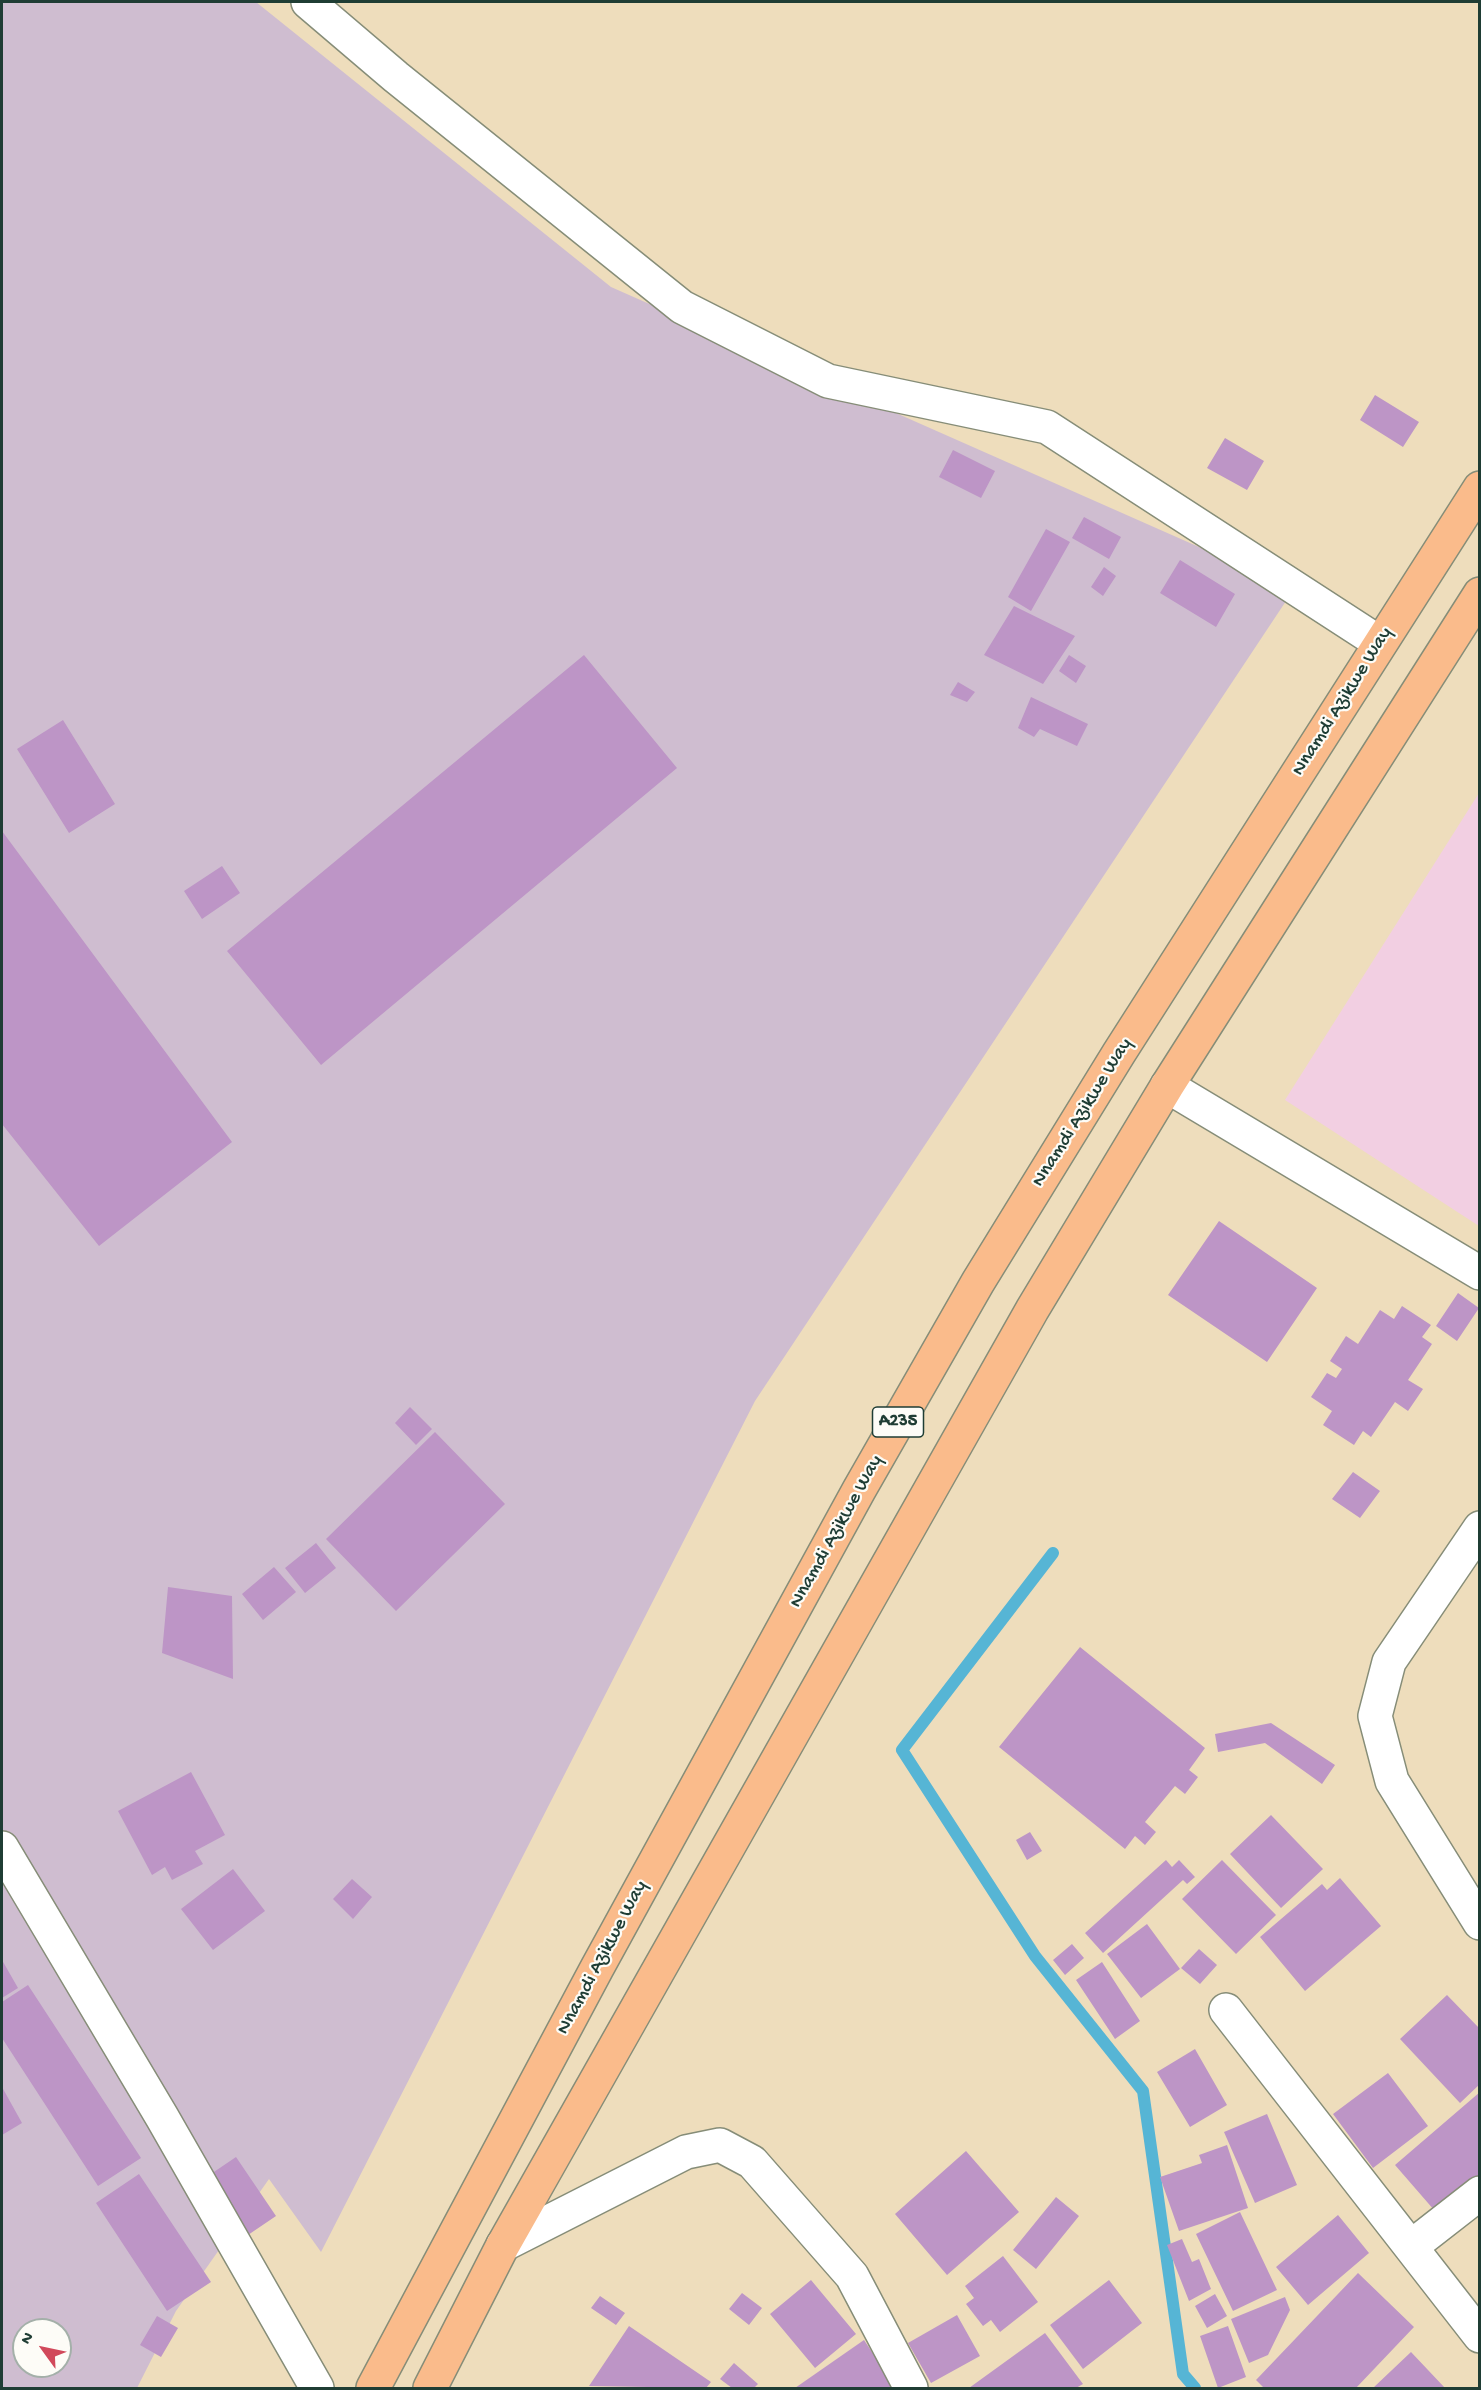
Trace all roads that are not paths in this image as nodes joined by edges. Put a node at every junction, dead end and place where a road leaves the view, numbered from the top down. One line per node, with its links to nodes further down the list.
1 (308, 2): 4 (street)
2 (1479, 488): 4 (highway, Nnamdi Azikwe Way / A235)
3 (1479, 594): 5 (highway)
4 (1380, 643): 16 (highway, Nnamdi Azikwe Way / A235)
5 (1167, 1086): 6 (street); 12 (highway)
6 (1479, 1273)
7 (1479, 1528): 9 (street)
8 (2, 1848): 15 (street)
9 (1479, 1923)
10 (1226, 2010): 13 (street)
11 (1479, 2193): 13 (street)
12 (503, 2245): 17 (highway); 18 (street)
13 (1412, 2246): 14 (street)
14 (1479, 2336)
15 (317, 2388)
16 (373, 2388)
17 (430, 2388)
18 (911, 2388)

